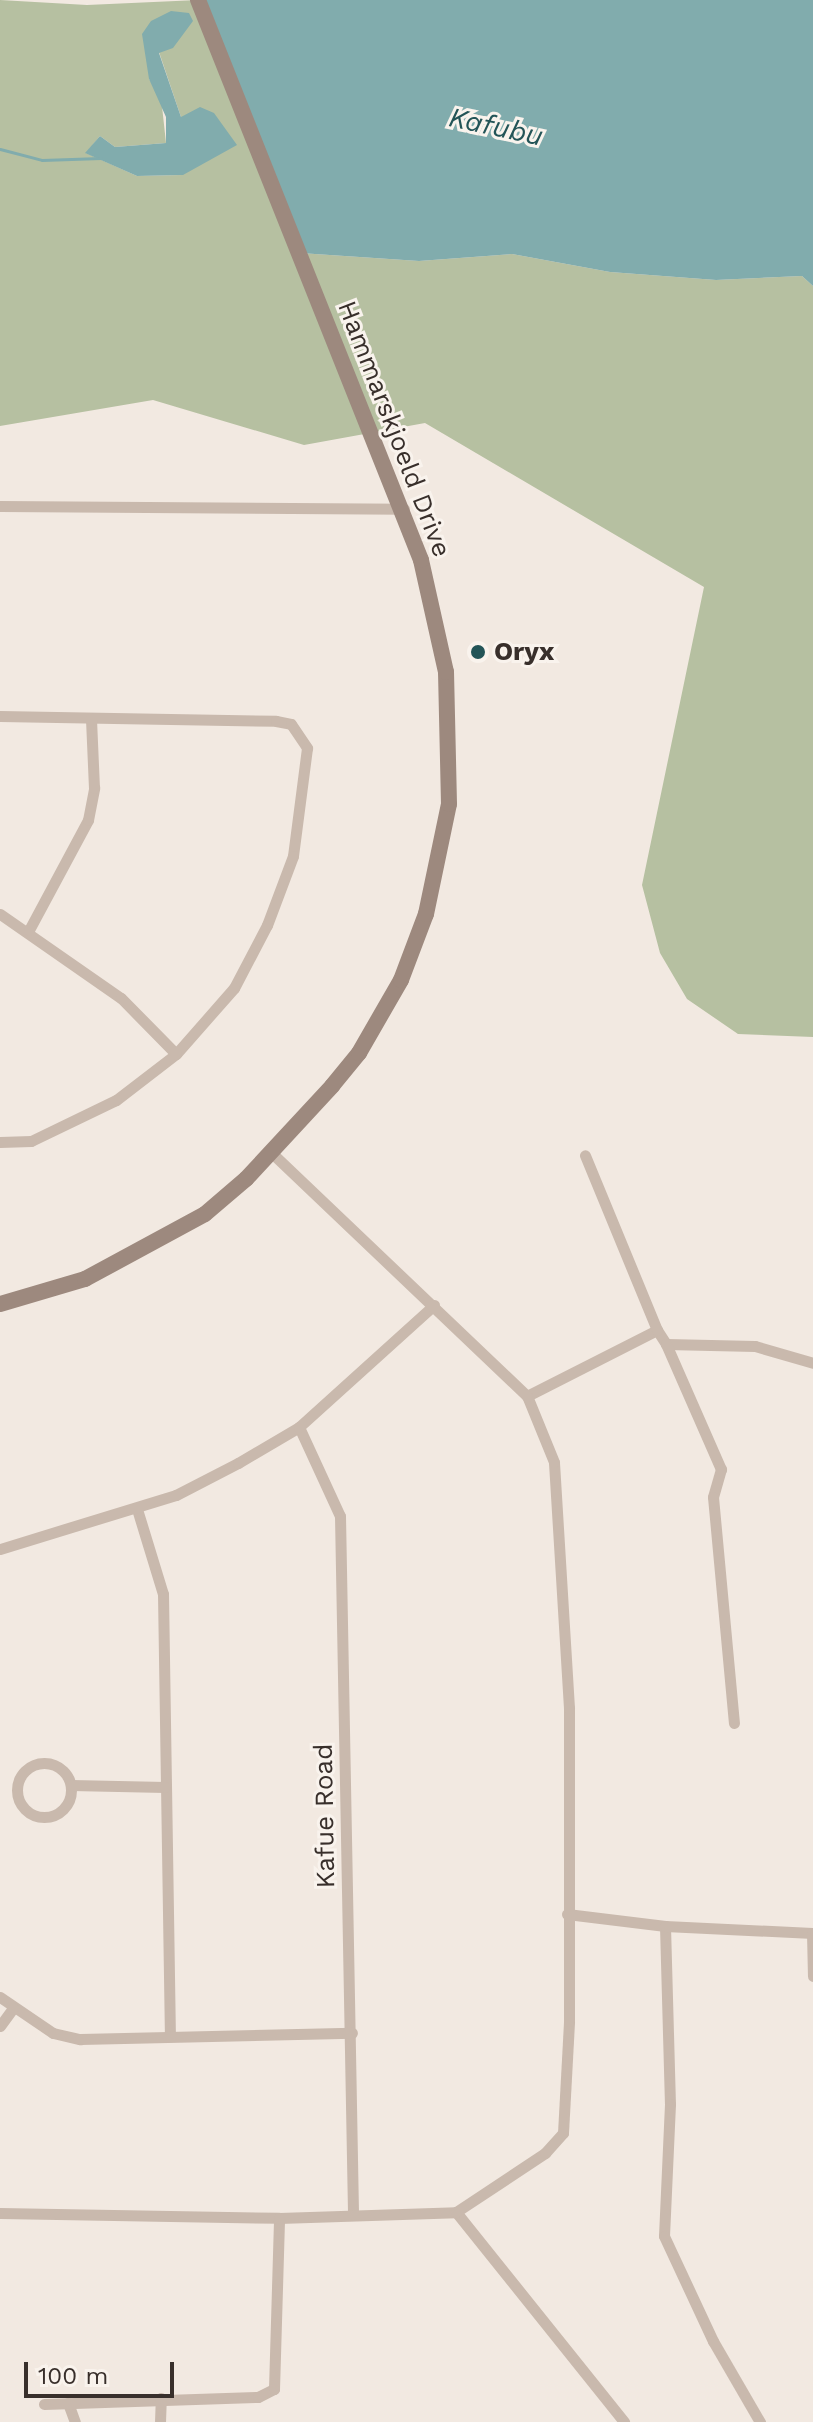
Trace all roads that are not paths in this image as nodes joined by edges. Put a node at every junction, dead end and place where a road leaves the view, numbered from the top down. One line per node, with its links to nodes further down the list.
1 (198, 0): 3 (main road, Hammarskjoeld Drive)
2 (0, 506): 3 (street)
3 (405, 509): 10 (main road, Hammarskjoeld Drive)
4 (0, 716): 5 (street)
5 (91, 718): 7 (street); 8 (street)
6 (0, 914): 7 (street)
7 (29, 930): 8 (street)
8 (176, 1054): 9 (street)
9 (0, 1142)
10 (272, 1153): 12 (main road, Hammarskjoeld Drive); 13 (street)
11 (585, 1155): 14 (street)
12 (0, 1304)
13 (434, 1305): 17 (street); 18 (street)
14 (657, 1330): 15 (street); 17 (street)
15 (666, 1344): 16 (street); 21 (street)
16 (813, 1363)
17 (527, 1396): 24 (street)
18 (299, 1427): 19 (street); 31 (street, Kafue Road)
19 (137, 1509): 20 (street); 23 (street)
20 (0, 1549)
21 (734, 1723)
22 (71, 1785): 22 (street); 23 (street)
23 (165, 1787): 32 (street)
24 (567, 1914): 25 (street); 33 (street)
25 (665, 1926): 26 (street); 43 (street)
26 (812, 1933): 27 (street)
27 (813, 1976)
28 (0, 1997): 29 (street)
29 (13, 2008): 30 (street); 32 (street)
30 (0, 2026)
31 (352, 2033): 32 (street); 35 (street, Kafue Road)
32 (170, 2034)
33 (456, 2212): 35 (street); 42 (street)
34 (0, 2213): 36 (street)
35 (353, 2213): 36 (street)
36 (279, 2218): 37 (street)
37 (161, 2398): 38 (street); 41 (street)
38 (68, 2403): 39 (street); 40 (street)
39 (44, 2404)
40 (75, 2422)
41 (160, 2422)
42 (624, 2422)
43 (760, 2422)

